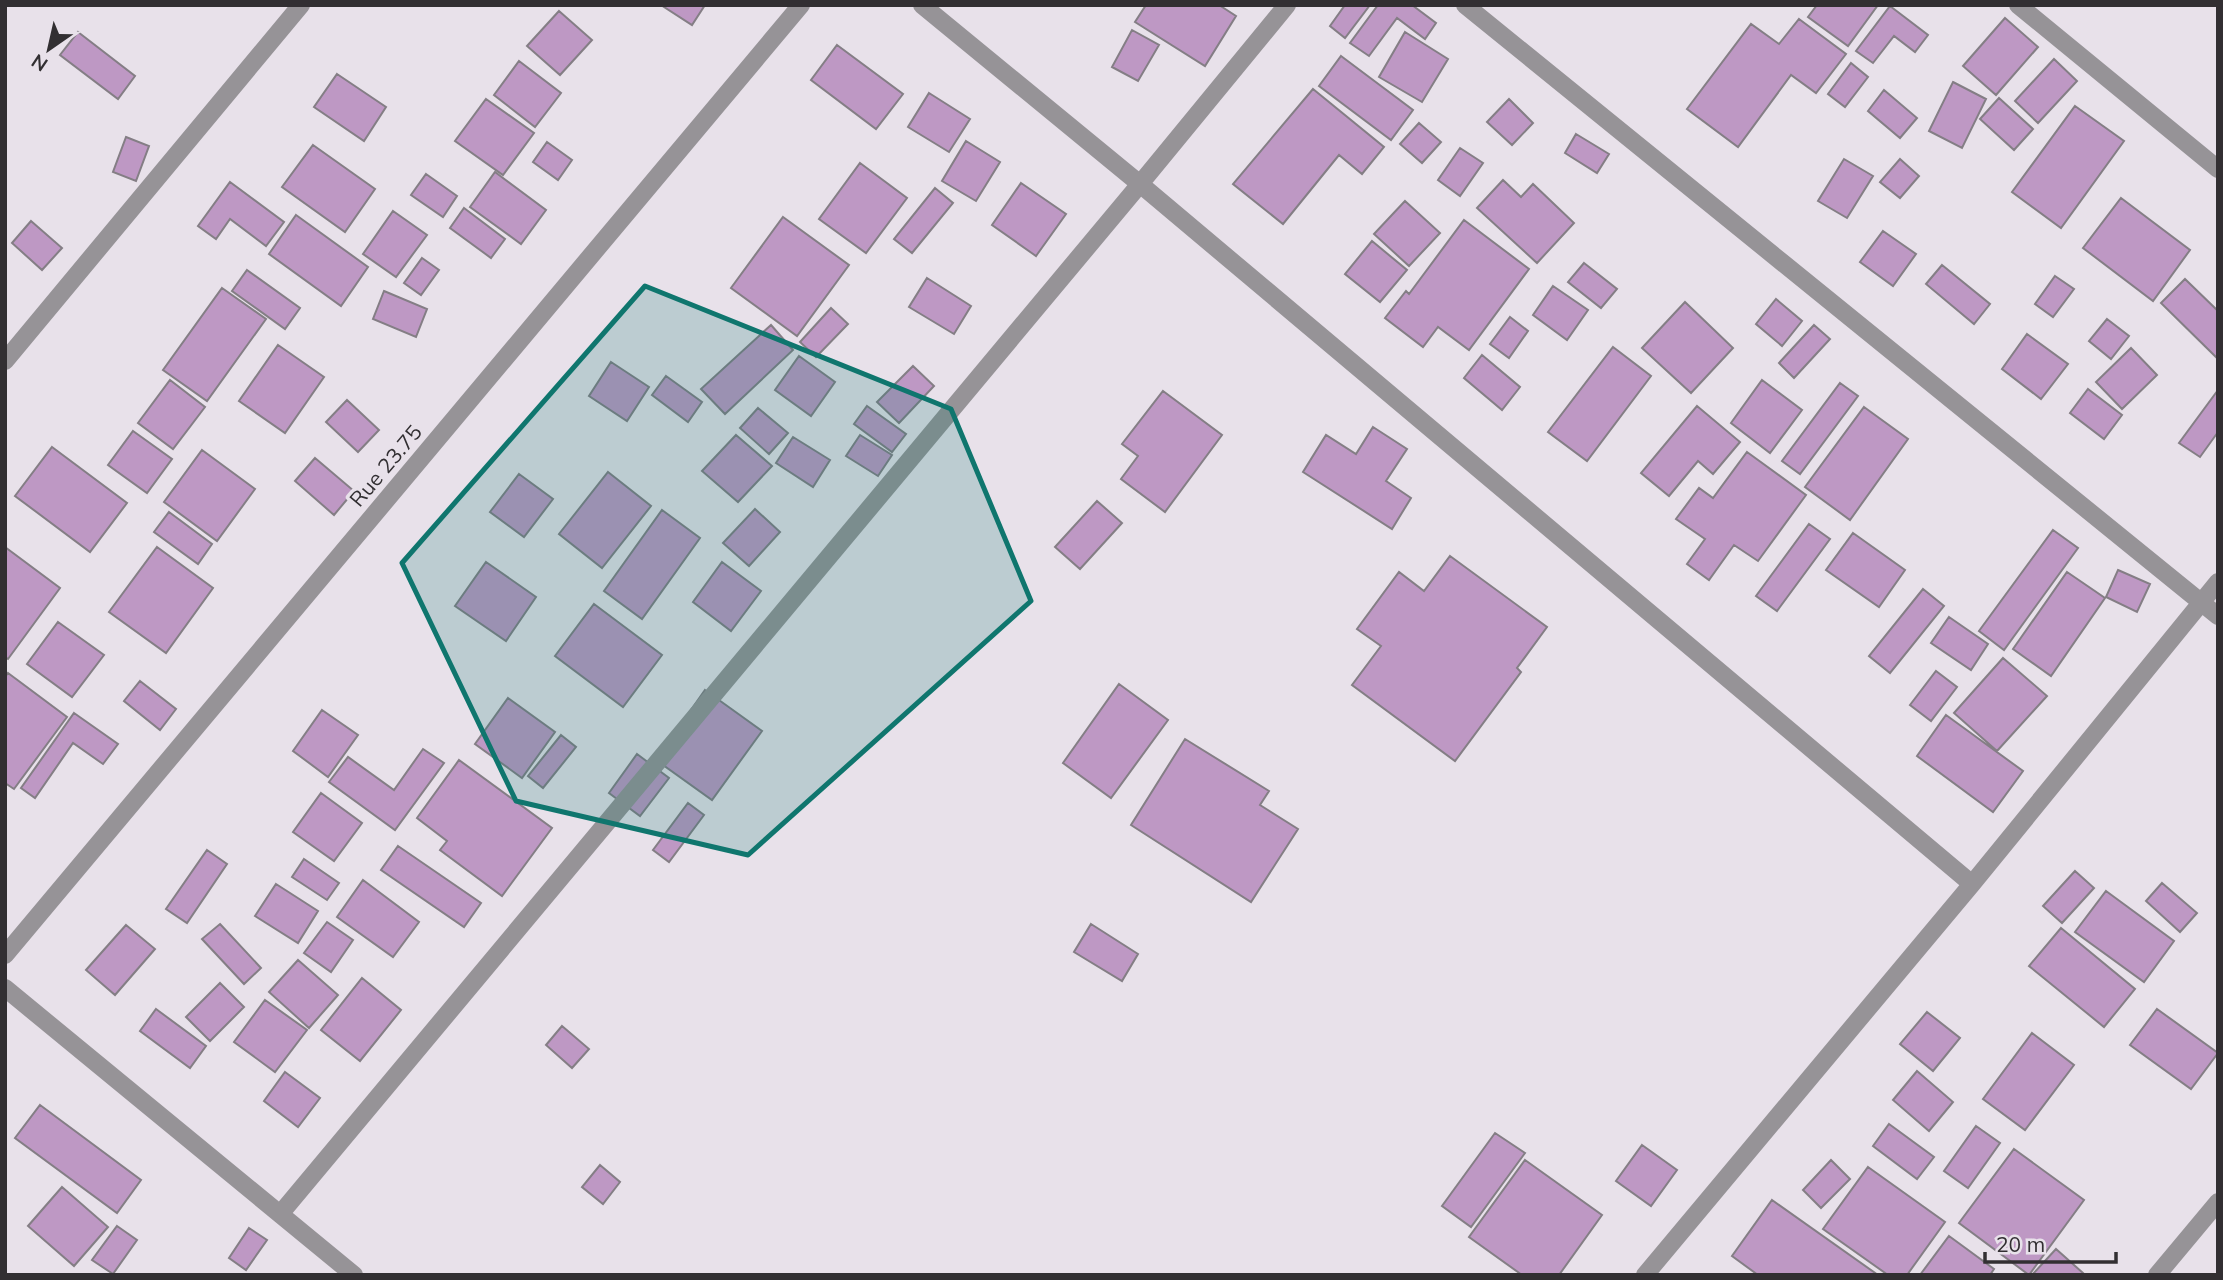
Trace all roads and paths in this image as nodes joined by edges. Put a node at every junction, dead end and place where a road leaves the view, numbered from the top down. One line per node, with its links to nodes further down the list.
1 (301, 5): 9 (street)
2 (801, 5): 14 (street, Rue 23.75)
3 (922, 5): 8 (street)
4 (1287, 5): 8 (street)
5 (1465, 5): 11 (street)
6 (2018, 5): 7 (street)
7 (2218, 169)
8 (1140, 184): 13 (street); 17 (street)
9 (5, 361)
10 (2218, 582): 11 (street)
11 (2201, 603): 12 (street); 13 (street)
12 (2218, 616)
13 (1972, 884): 19 (street)
14 (5, 955)
15 (5, 988): 17 (street)
16 (2218, 1202): 20 (street)
17 (281, 1213): 18 (street)
18 (354, 1275)
19 (1645, 1275)
20 (2157, 1275)

